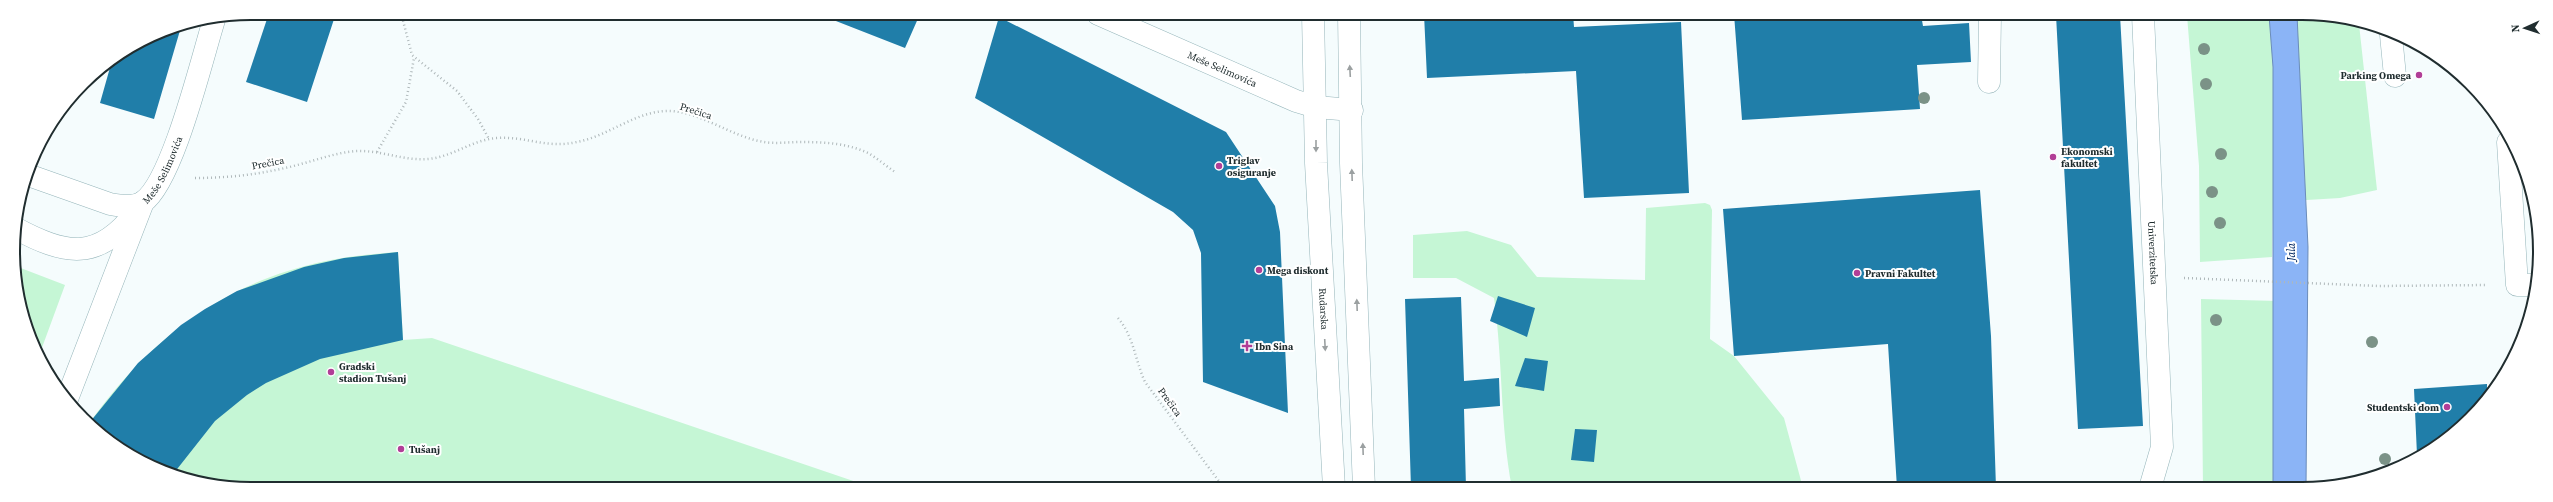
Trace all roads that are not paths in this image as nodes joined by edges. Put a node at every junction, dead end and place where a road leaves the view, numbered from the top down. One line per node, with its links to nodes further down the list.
1 (1112, 20): 10 (main road, Meše Selimovića)
2 (1313, 20): 10 (main road, Rudarska)
3 (1349, 20): 11 (main road, one-way to 3)
4 (1990, 20): 9 (main road)
5 (2143, 20): 20 (main road, Univerzitetska)
6 (213, 23): 14 (main road, Meše Selimovića)
7 (2391, 39): 8 (main road)
8 (2395, 76)
9 (1989, 82)
10 (1316, 106): 11 (main road, Meše Selimovića); 18 (main road, Rudarska, one-way to 18)
11 (1352, 110): 19 (main road, one-way to 11)
12 (2509, 149): 16 (main road)
13 (32, 176): 14 (main road, Meše Selimovića)
14 (143, 202): 15 (main road); 17 (main road)
15 (21, 231)
16 (2527, 285)
17 (69, 393)
18 (1334, 482)
19 (1364, 482)
20 (2152, 482)

